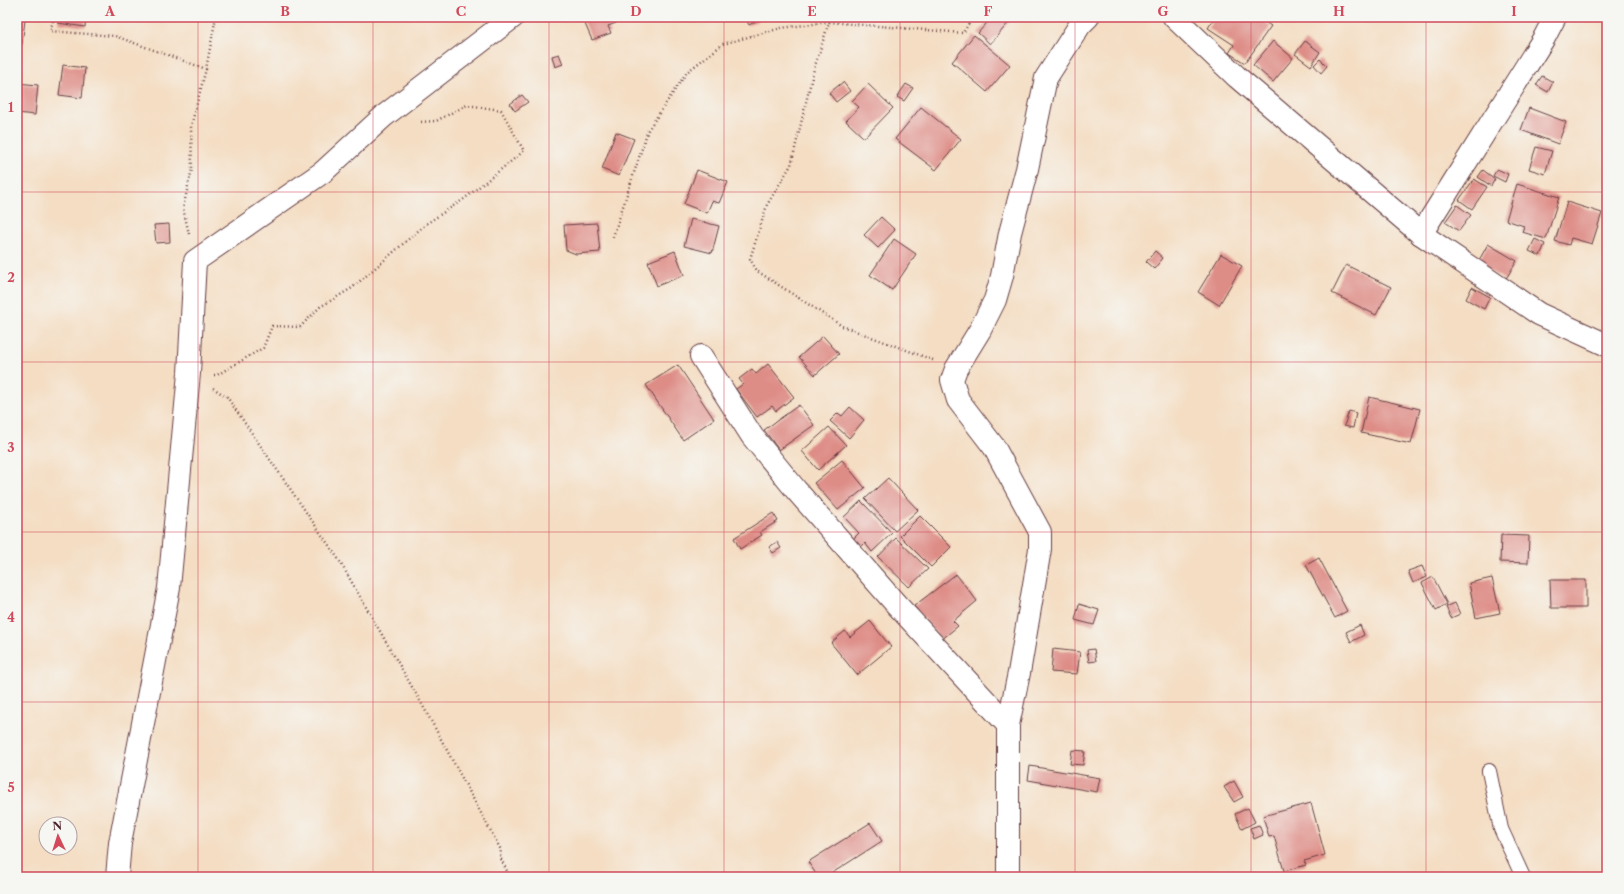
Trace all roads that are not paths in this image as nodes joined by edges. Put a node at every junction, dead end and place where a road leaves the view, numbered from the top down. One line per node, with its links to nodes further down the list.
1 (513, 17): 10 (street)
2 (1088, 17): 8 (street)
3 (1174, 17): 5 (street)
4 (1555, 17): 5 (street)
5 (1421, 234): 6 (street)
6 (1607, 345)
7 (701, 356): 8 (street)
8 (1008, 725): 11 (street)
9 (1488, 771): 12 (lane)
10 (117, 877)
11 (1008, 877)
12 (1523, 877)

